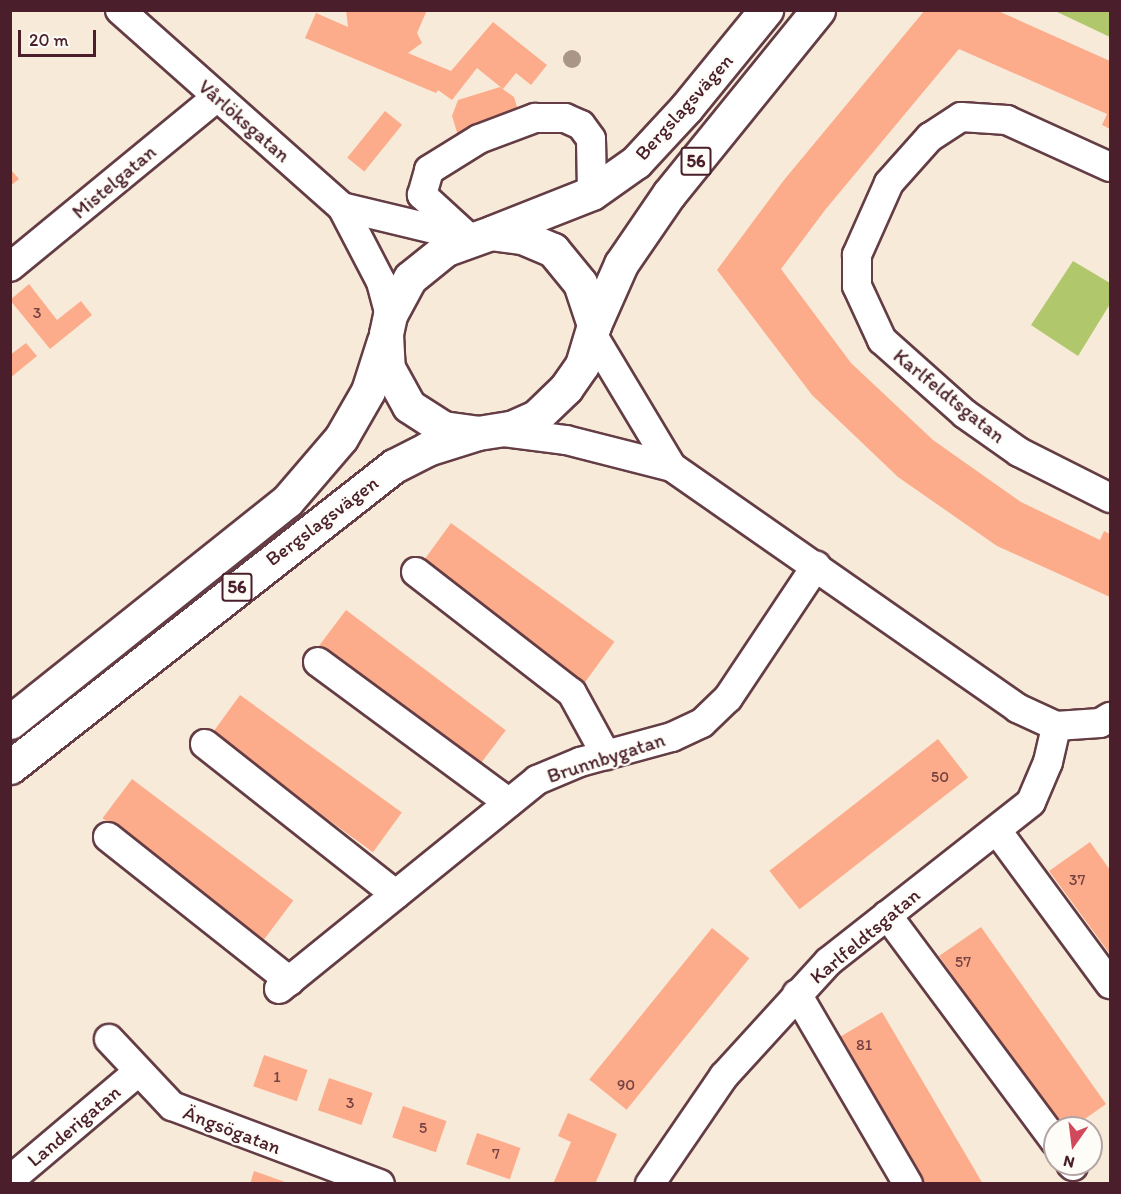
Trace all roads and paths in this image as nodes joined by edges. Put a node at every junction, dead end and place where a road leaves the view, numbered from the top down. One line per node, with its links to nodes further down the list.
1 (120, 10): 4 (street, Vårlöksgatan)
2 (766, 10): 6 (highway, Bergslagsvägen / 56)
3 (818, 10): 11 (highway, Bergslagsvägen / 56)
4 (217, 97): 7 (street, Vårlöksgatan); 9 (street, Mistelgatan)
5 (1110, 167): 14 (street, Karlfeldtsgatan)
6 (592, 193): 8 (highway, Bergslagsvägen / 56); 8 (street)
7 (342, 207): 8 (street, Vårlöksgatan); 10 (street, Vårlöksgatan)
8 (480, 235): 10 (highway, 56); 11 (highway)
9 (10, 267)
10 (388, 325): 12 (highway, 56); 19 (highway, Bergslagsvägen / 56)
11 (593, 330): 12 (highway, 56); 13 (street)
12 (487, 432): 13 (street); 23 (highway, Bergslagsvägen / 56)
13 (672, 467): 15 (street)
14 (1110, 498)
15 (816, 566): 20 (street); 22 (street, Brunnbygatan)
16 (416, 572): 22 (street)
17 (318, 662): 24 (street)
18 (1110, 717): 20 (street)
19 (10, 722)
20 (1056, 726): 25 (street, Karlfeldtsgatan)
21 (205, 744): 27 (street)
22 (606, 754): 24 (street, Brunnbygatan)
23 (10, 767)
24 (509, 803): 27 (street, Brunnbygatan)
25 (998, 832): 28 (street, Karlfeldtsgatan); 29 (street)
26 (108, 837): 27 (street, Brunnbygatan)
27 (396, 896)
28 (886, 915): 30 (street, Karlfeldtsgatan); 33 (street)
29 (1110, 984)
30 (797, 994): 37 (street, Karlfeldtsgatan); 38 (street)
31 (109, 1039): 32 (street, Ängsögatan)
32 (138, 1072): 34 (street, Ängsögatan); 35 (street, Landerigatan)
33 (1043, 1125)
34 (335, 1176): 36 (street, Ängsögatan)
35 (10, 1180)
36 (380, 1184)
37 (650, 1184)
38 (908, 1184)

